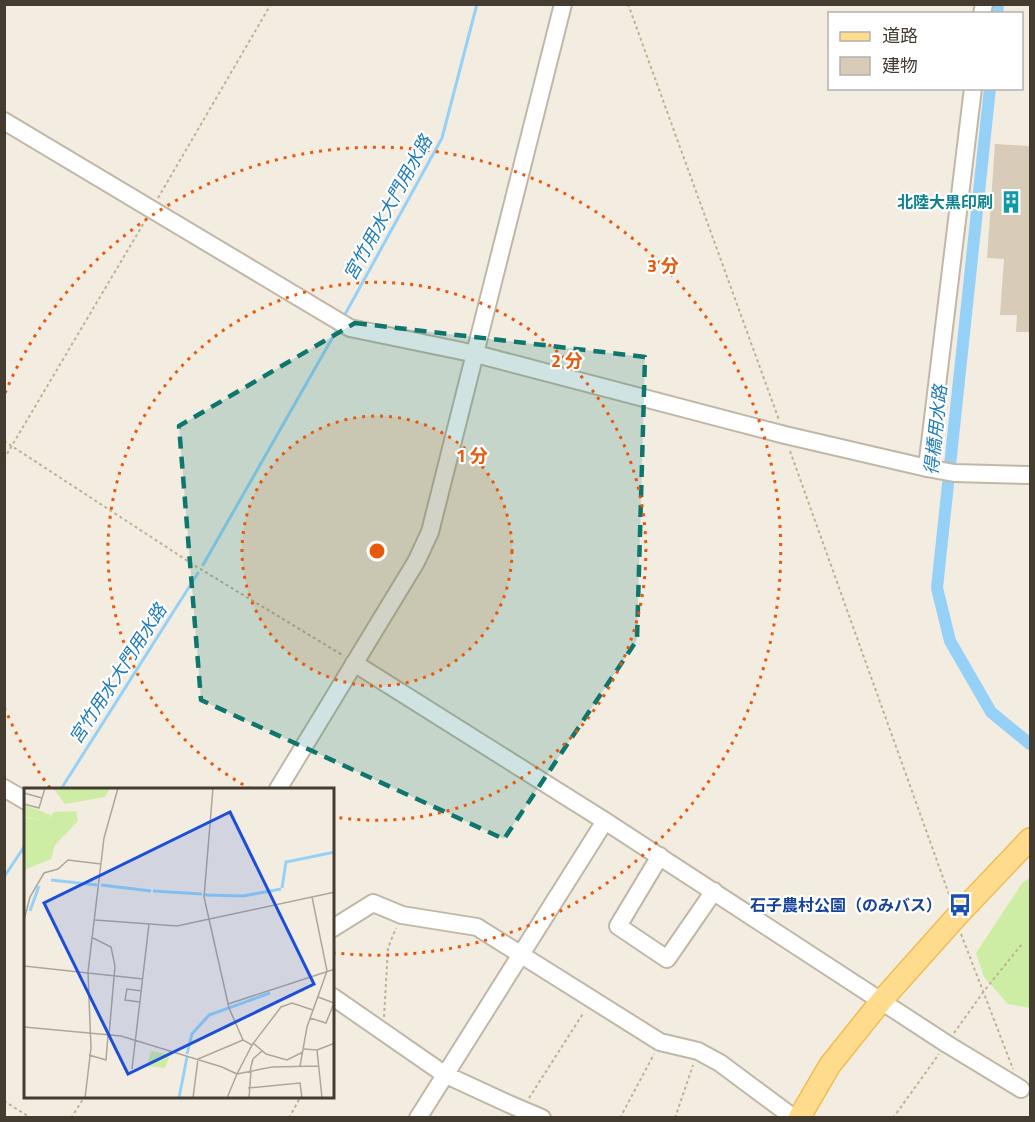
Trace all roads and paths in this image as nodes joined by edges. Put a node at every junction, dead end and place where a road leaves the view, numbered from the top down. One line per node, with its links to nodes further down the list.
1 (271, 4): 6 (path)
2 (563, 4): 7 (street)
3 (628, 4): 8 (path)
4 (973, 90): 12 (street)
5 (4, 122): 6 (street)
6 (152, 208): 7 (street); 10 (path)
7 (476, 354): 8 (street); 14 (street)
8 (785, 435): 12 (street); 23 (path)
9 (4, 441): 10 (path)
10 (13, 446): 11 (path); 14 (path)
11 (4, 459)
12 (941, 471): 13 (street)
13 (1030, 475)
14 (354, 663): 16 (street); 18 (street)
15 (4, 788): 17 (street)
16 (279, 788)
17 (24, 800)
18 (605, 820): 20 (street); 26 (street)
19 (1030, 839): 23 (main road)
20 (660, 856): 21 (street); 21 (street)
21 (714, 891): 30 (street)
22 (402, 915): 24 (street); 26 (street); 31 (path)
23 (957, 916): 27 (path); 30 (main road)
24 (334, 927)
25 (1022, 944): 27 (path)
26 (522, 955): 29 (street); 35 (street)
27 (984, 992): 33 (path); 36 (path)
28 (334, 998): 31 (street)
29 (592, 999): 32 (street); 40 (path)
30 (882, 1000): 33 (street); 49 (main road)
31 (383, 1032): 35 (street)
32 (660, 1042): 34 (street); 46 (path)
33 (946, 1044): 36 (street); 50 (path)
34 (698, 1051): 47 (path); 48 (street)
35 (444, 1074): 40 (street); 44 (street)
36 (1021, 1089)
37 (84, 1098): 42 (path)
38 (300, 1098): 43 (path)
39 (4, 1101): 41 (path)
40 (521, 1109): 45 (street)
41 (31, 1118)
42 (71, 1118)
43 (289, 1118)
44 (418, 1118)
45 (542, 1118)
46 (620, 1118)
47 (675, 1118)
48 (794, 1118)
49 (800, 1118)
50 (893, 1118)

